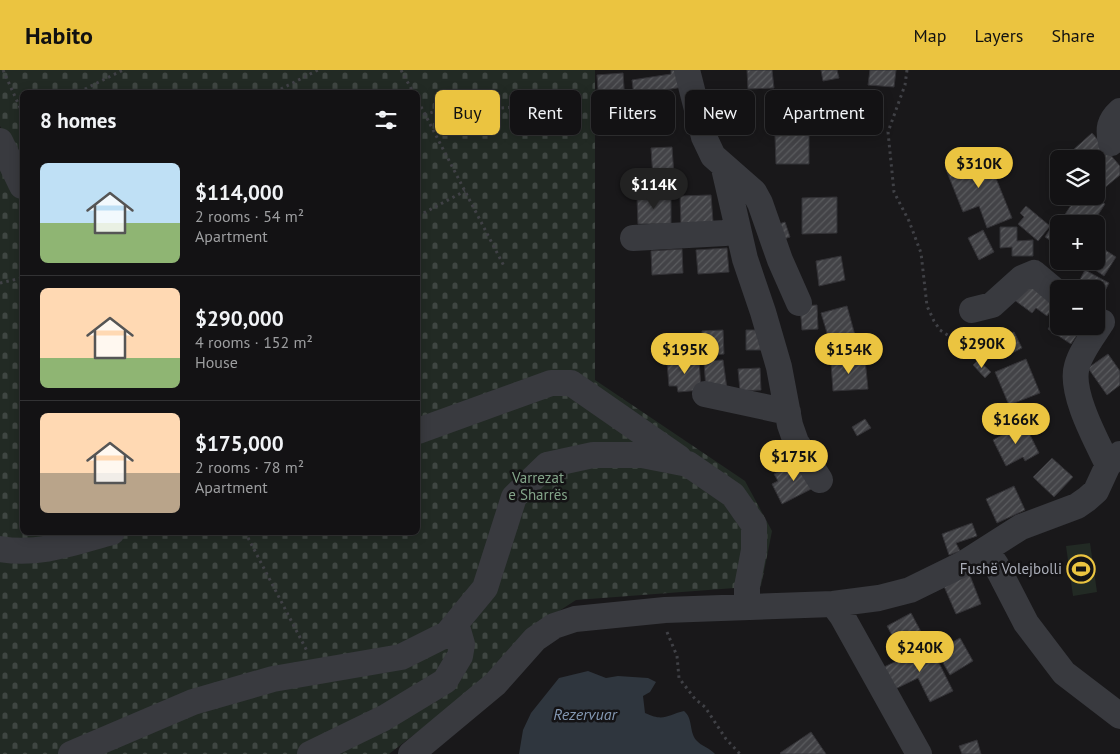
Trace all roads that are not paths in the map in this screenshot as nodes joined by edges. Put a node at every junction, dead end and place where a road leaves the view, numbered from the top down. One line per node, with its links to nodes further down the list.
1 (687, 70): 5 (street)
2 (1120, 111): 4 (street)
3 (0, 141): 6 (street)
4 (1110, 143)
5 (724, 168): 7 (street); 10 (street)
6 (20, 182)
7 (737, 228): 8 (street); 14 (street)
8 (633, 238)
9 (1050, 286): 11 (street)
10 (798, 303)
11 (972, 310)
12 (1106, 319): 16 (street)
13 (705, 394): 14 (street)
14 (788, 412): 18 (street)
15 (420, 430): 17 (street)
16 (1114, 460): 21 (street)
17 (688, 464): 23 (street); 24 (street)
18 (820, 480)
19 (101, 535): 20 (street)
20 (0, 549)
21 (986, 550): 22 (street); 25 (street)
22 (833, 604): 23 (street); 29 (street)
23 (747, 606): 28 (street)
24 (456, 623): 26 (street); 27 (street)
25 (1120, 716)
26 (71, 754)
27 (310, 754)
28 (411, 754)
29 (919, 754)

